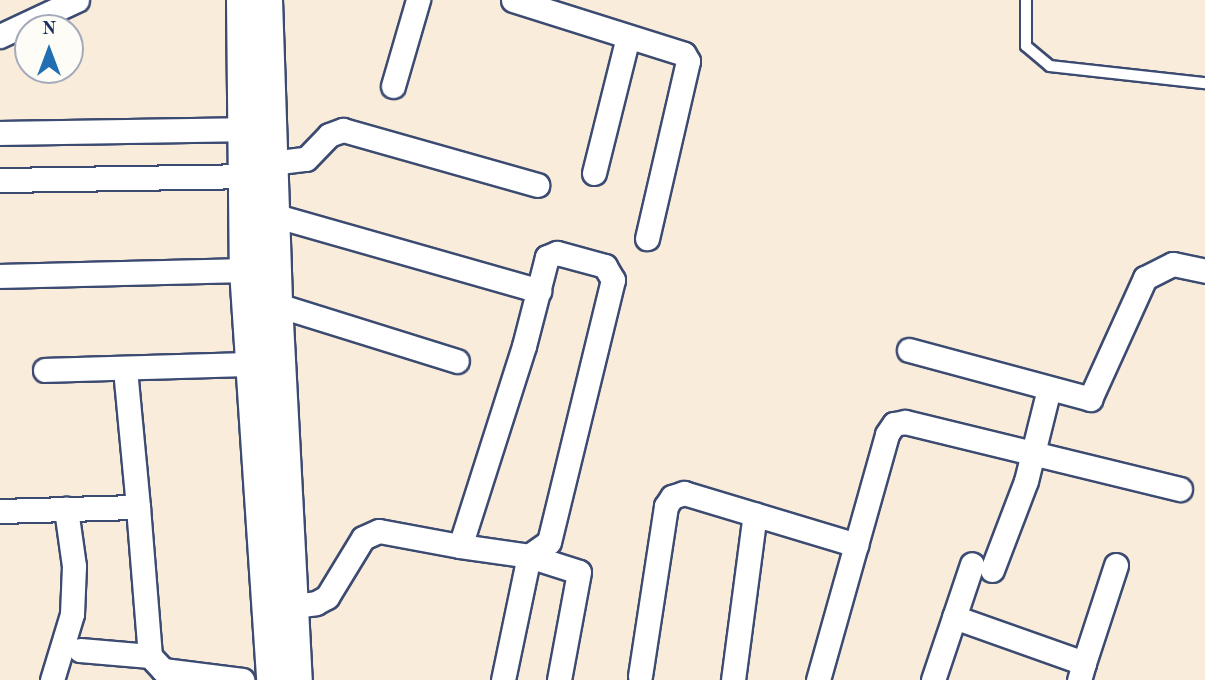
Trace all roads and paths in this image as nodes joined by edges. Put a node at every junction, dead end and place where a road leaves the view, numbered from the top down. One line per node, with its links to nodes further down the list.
1 (77, 0): 7 (street)
2 (243, 0): 11 (main road)
3 (266, 0): 13 (main road)
4 (418, 0): 10 (street)
5 (513, 0): 8 (street)
6 (1026, 0): 9 (lane)
7 (0, 36)
8 (628, 37): 14 (street); 18 (street)
9 (1205, 83)
10 (393, 86)
11 (244, 129): 12 (street); 13 (main road)
12 (0, 133)
13 (259, 170): 15 (street); 16 (street); 17 (main road); 21 (main road)
14 (594, 173)
15 (0, 180)
16 (537, 186)
17 (273, 215): 21 (main road); 22 (street)
18 (647, 238)
19 (1205, 271): 28 (street)
20 (0, 276): 21 (street)
21 (256, 290): 24 (street); 25 (main road); 39 (main road)
22 (539, 291): 36 (street); 37 (street)
23 (908, 350): 28 (street)
24 (457, 361)
25 (253, 364): 26 (street); 39 (main road)
26 (125, 369): 27 (street); 31 (street)
27 (45, 370)
28 (1049, 390): 29 (street)
29 (1033, 453): 30 (street); 35 (street); 40 (street)
30 (1180, 489)
31 (138, 508): 32 (street); 42 (street)
32 (66, 509): 33 (street); 45 (street)
33 (0, 511)
34 (755, 514): 35 (street); 44 (street); 51 (street)
35 (856, 545): 52 (street)
36 (460, 546): 37 (street); 39 (street)
37 (529, 556): 49 (street); 50 (street)
38 (1116, 565): 43 (street)
39 (280, 608): 47 (main road); 48 (main road)
40 (954, 617): 43 (street); 53 (street)
41 (80, 650): 42 (street)
42 (150, 656): 46 (street)
43 (1081, 672)
44 (640, 676)
45 (52, 680)
46 (242, 680)
47 (273, 680)
48 (296, 680)
49 (502, 680)
50 (559, 680)
51 (733, 680)
52 (818, 680)
53 (933, 680)

